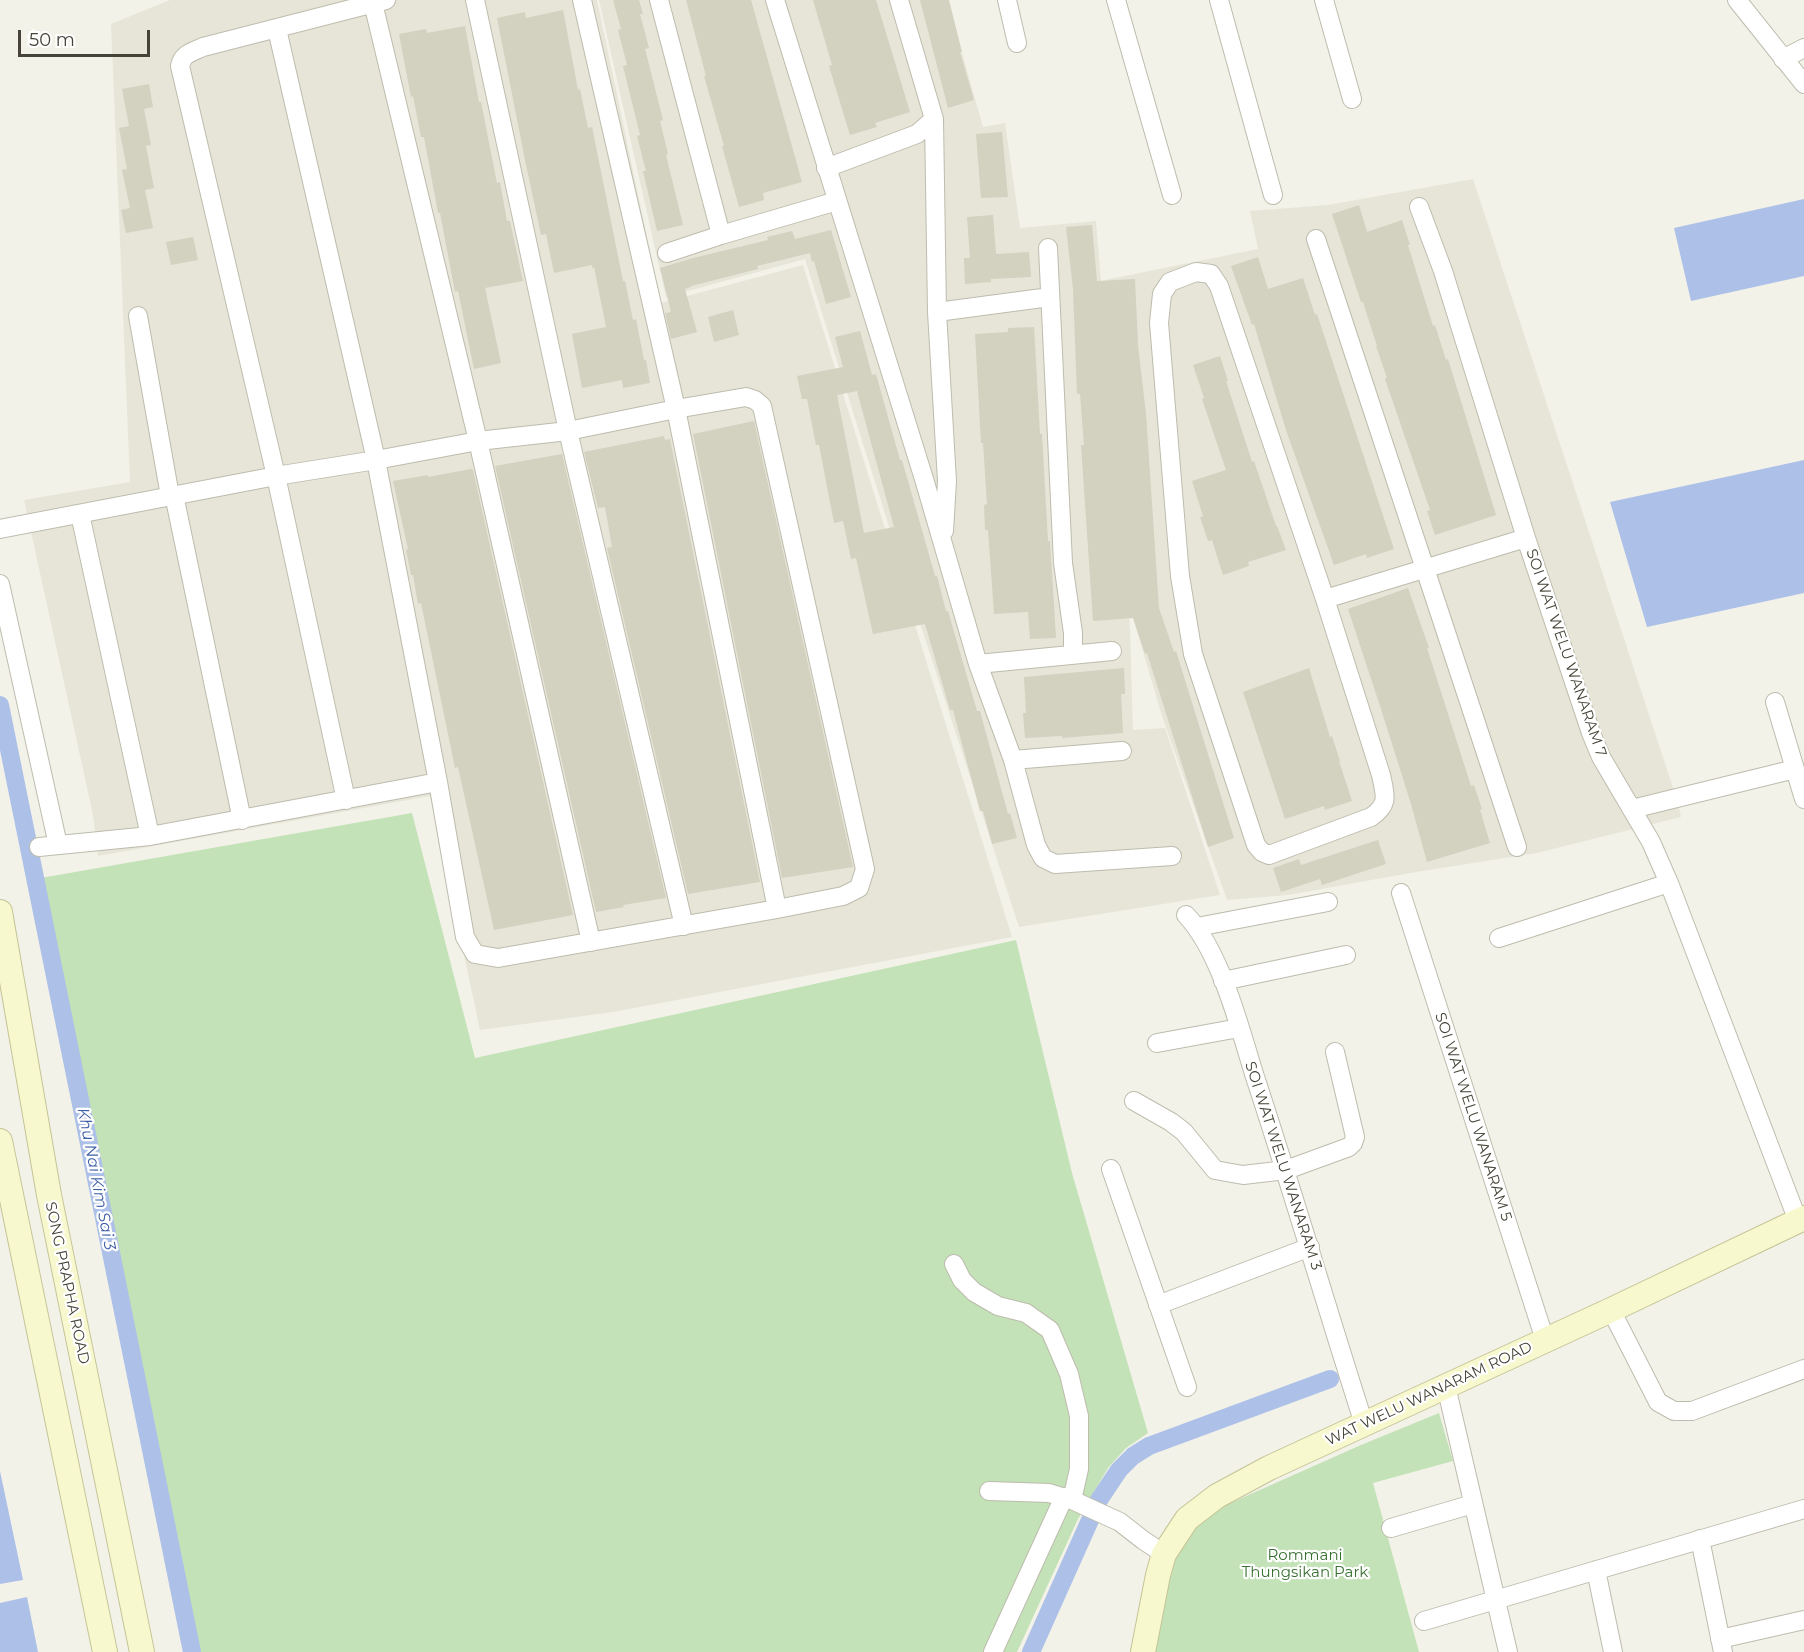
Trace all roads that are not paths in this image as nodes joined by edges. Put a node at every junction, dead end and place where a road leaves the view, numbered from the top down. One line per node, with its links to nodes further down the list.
1 (476, 0): 32 (street)
2 (582, 0): 31 (street)
3 (659, 0): 24 (street)
4 (775, 0): 19 (street)
5 (899, 0): 18 (street)
6 (1007, 0): 13 (street)
7 (1116, 0): 20 (street)
8 (1220, 0): 21 (street)
9 (1324, 0): 17 (street)
10 (1737, 0): 15 (street)
11 (380, 2): 12 (street); 33 (street)
12 (277, 28): 34 (street); 35 (street)
13 (1017, 43)
14 (1804, 48): 15 (street)
15 (1783, 58): 16 (street)
16 (1804, 84)
17 (1352, 99)
18 (934, 119): 19 (street); 29 (street)
19 (826, 168): 22 (street)
20 (1172, 195)
21 (1273, 195)
22 (837, 201): 24 (street); 40 (street)
23 (1419, 207): 39 (street, SOI WAT WELU WANARAM 7)
24 (721, 235): 27 (street)
25 (1316, 239): 41 (street)
26 (1048, 248): 28 (street)
27 (667, 252)
28 (1050, 297): 29 (street); 45 (street)
29 (937, 312): 40 (street)
30 (138, 316): 36 (street)
31 (676, 409): 32 (street); 64 (street); 64 (street)
32 (568, 431): 33 (street); 66 (street)
33 (478, 441): 34 (street); 68 (street)
34 (376, 460): 35 (street); 51 (street)
35 (276, 476): 36 (street); 53 (street)
36 (172, 495): 37 (street); 55 (street)
37 (80, 514): 38 (street); 56 (street)
38 (0, 529)
39 (1527, 538): 41 (street); 54 (street, SOI WAT WELU WANARAM 7)
40 (943, 544): 46 (street)
41 (1425, 568): 43 (street); 59 (street)
42 (0, 584): 57 (street)
43 (1325, 598): 43 (street)
44 (1112, 651): 45 (street)
45 (1073, 654): 46 (street)
46 (978, 664): 49 (street)
47 (1775, 702): 50 (street)
48 (1122, 751): 49 (street)
49 (1013, 760): 60 (street)
50 (1795, 769): 52 (street); 54 (street)
51 (438, 782): 53 (street); 68 (street)
52 (1804, 799)
53 (346, 800): 55 (street)
54 (1632, 809): 61 (street, SOI WAT WELU WANARAM 7)
55 (242, 820): 56 (street)
56 (150, 836): 57 (street)
57 (58, 845): 58 (street)
58 (39, 847)
59 (1517, 847)
60 (1172, 856)
61 (1669, 883): 67 (street); 80 (street, SOI WAT WELU WANARAM 7)
62 (1401, 894): 85 (street, SOI WAT WELU WANARAM 5)
63 (1328, 902): 70 (street, SOI WAT WELU WANARAM 3)
64 (777, 909): 66 (street)
65 (0, 912): 78 (main road, SONG PRAPHA ROAD)
66 (684, 926): 68 (street)
67 (1499, 938)
68 (591, 942)
69 (1346, 955): 70 (street)
70 (1223, 981): 71 (street, SOI WAT WELU WANARAM 3)
71 (1239, 1028): 72 (street); 77 (street, SOI WAT WELU WANARAM 3)
72 (1157, 1043)
73 (1335, 1052): 77 (street)
74 (1134, 1101): 77 (street)
75 (0, 1141): 79 (main road)
76 (1111, 1169): 83 (street)
77 (1286, 1170): 81 (street, SOI WAT WELU WANARAM 3)
78 (49, 1195): 79 (main road); 103 (main road, SONG PRAPHA ROAD)
79 (12, 1202): 102 (main road)
80 (1801, 1219): 84 (main road, WAT WELU WANARAM ROAD)
81 (1310, 1247): 83 (street); 89 (street, SOI WAT WELU WANARAM 3)
82 (954, 1264): 91 (street)
83 (1158, 1305): 88 (street)
84 (1611, 1310): 85 (main road, WAT WELU WANARAM ROAD); 86 (street)
85 (1545, 1340): 87 (main road, WAT WELU WANARAM ROAD)
86 (1804, 1369)
87 (1446, 1386): 89 (main road, WAT WELU WANARAM ROAD); 92 (street)
88 (1187, 1387)
89 (1364, 1424): 96 (main road, WAT WELU WANARAM ROAD)
90 (989, 1491): 91 (street)
91 (1072, 1500): 96 (street); 104 (street)
92 (1473, 1504): 94 (street); 98 (street)
93 (1804, 1509): 95 (street)
94 (1391, 1528)
95 (1700, 1539): 97 (street); 101 (street)
96 (1164, 1554): 105 (main road, WAT WELU WANARAM ROAD)
97 (1596, 1570): 98 (street); 107 (street)
98 (1495, 1600): 100 (street); 106 (street)
99 (1804, 1620): 101 (street)
100 (1424, 1621)
101 (1721, 1645)
102 (105, 1652)
103 (142, 1652)
104 (993, 1652)
105 (1143, 1652)
106 (1508, 1652)
107 (1612, 1652)

